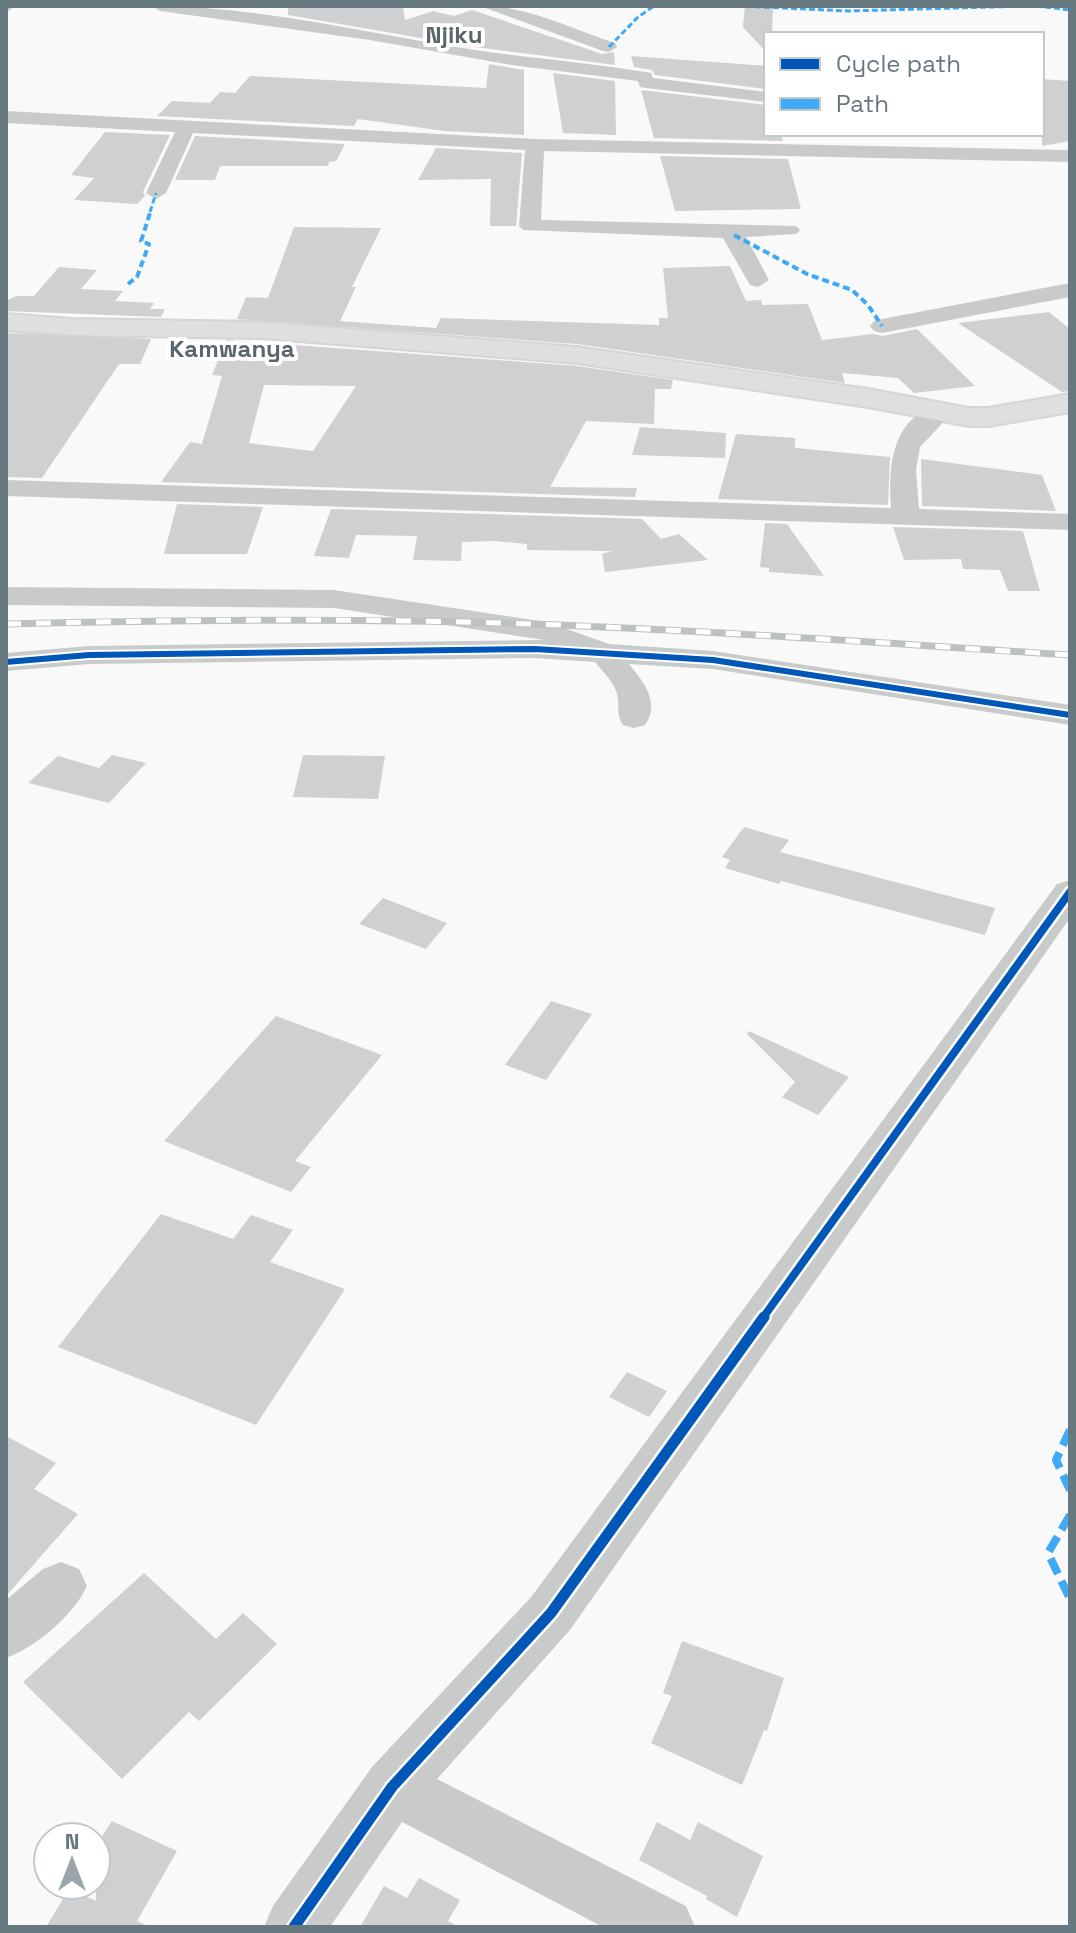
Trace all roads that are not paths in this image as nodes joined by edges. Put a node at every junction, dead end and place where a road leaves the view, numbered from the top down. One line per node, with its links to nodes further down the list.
1 (160, 6): 4 (street)
2 (488, 6): 3 (street)
3 (609, 47)
4 (757, 96)
5 (6, 117): 6 (street)
6 (186, 128): 8 (street); 10 (street)
7 (1027, 136): 9 (street)
8 (535, 145): 9 (street); 12 (street)
9 (1070, 155)
10 (156, 193)
11 (789, 230): 12 (street)
12 (722, 231): 13 (street)
13 (758, 280)
14 (1070, 290): 16 (street)
15 (6, 322): 18 (main road)
16 (882, 326)
17 (1070, 403): 18 (main road)
18 (939, 413): 20 (street)
19 (6, 488): 20 (street)
20 (906, 517): 21 (street)
21 (1070, 522)
22 (6, 596): 23 (street)
23 (604, 653): 24 (street); 25 (street); 26 (street)
24 (6, 662)
25 (1070, 715)
26 (634, 718)
27 (1070, 892): 30 (street)
28 (61, 1586): 29 (street)
29 (6, 1633)
30 (392, 1787): 31 (street); 32 (street)
31 (294, 1927)
32 (665, 1927)

